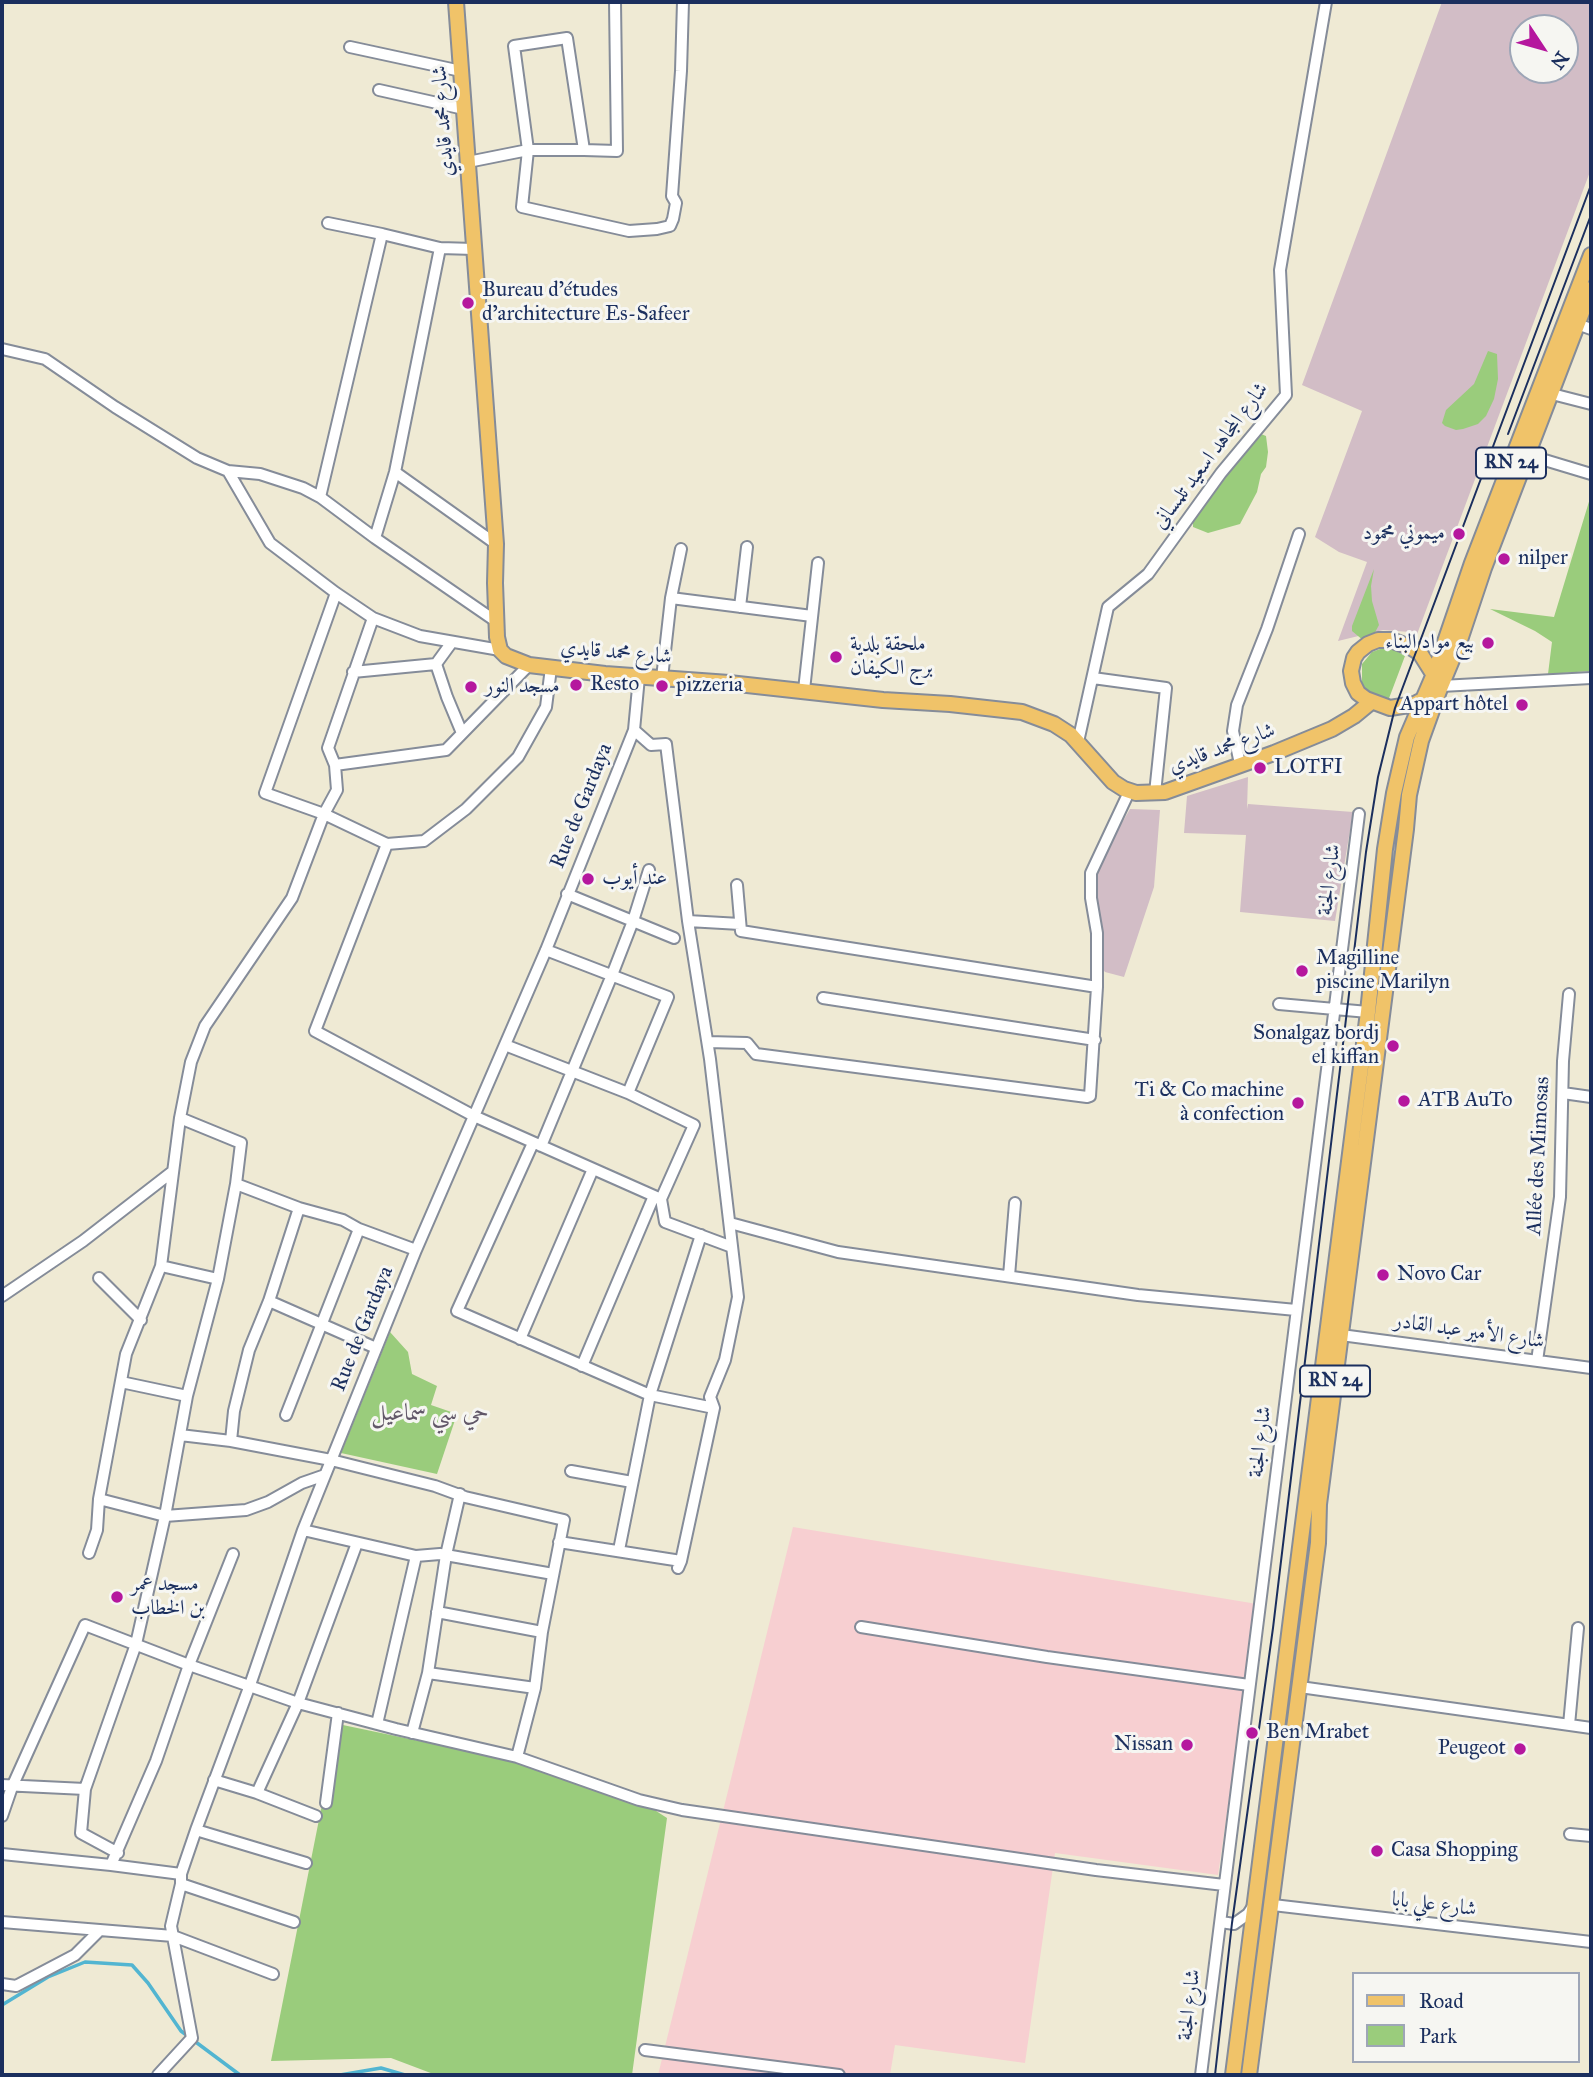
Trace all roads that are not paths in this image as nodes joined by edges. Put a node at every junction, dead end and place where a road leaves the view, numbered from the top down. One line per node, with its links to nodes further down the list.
1 (456, 2): 6 (main road, شارع محمد قايدي)
2 (615, 2): 10 (street)
3 (683, 2): 9 (street)
4 (1326, 2): 49 (street, شارع المجاهد اسعيد تلمساني)
5 (350, 47): 6 (street)
6 (461, 71): 8 (main road, شارع محمد قايدي)
7 (379, 90): 8 (street)
8 (464, 109): 11 (main road, شارع محمد قايدي)
9 (528, 150): 10 (street); 10 (street); 11 (street)
10 (584, 150)
11 (468, 162): 15 (main road, شارع محمد قايدي)
12 (328, 223): 13 (street)
13 (382, 234): 14 (street); 26 (street)
14 (440, 248): 15 (street); 24 (street)
15 (474, 249): 29 (main road, شارع محمد قايدي)
16 (1591, 255): 39 (main road, RN 24)
17 (1591, 289): 18 (main road, RN 24)
18 (1584, 326): 20 (main road, RN 24)
19 (2, 349): 23 (street)
20 (1552, 394): 21 (street); 22 (main road, RN 24)
21 (1591, 404)
22 (1528, 455): 25 (street); 51 (main road, RN 24)
23 (229, 471): 26 (street); 33 (street)
24 (395, 472): 28 (street); 29 (street)
25 (1591, 474)
26 (320, 497): 28 (street)
27 (1299, 534): 62 (street)
28 (375, 538): 38 (street)
29 (496, 544): 38 (main road, شارع محمد قايدي)
30 (747, 547): 35 (street)
31 (681, 549): 34 (street)
32 (818, 563): 36 (street)
33 (336, 593): 37 (street); 66 (street)
34 (671, 598): 35 (street); 48 (street)
35 (740, 607): 36 (street)
36 (813, 616): 53 (street)
37 (373, 618): 40 (street); 46 (street)
38 (497, 622): 42 (main road, شارع محمد قايدي)
39 (1446, 640): 41 (main road); 51 (main road, RN 24)
40 (452, 642): 42 (street); 43 (street)
41 (1412, 648): 51 (main road); 52 (main road)
42 (500, 650): 44 (main road, شارع محمد قايدي)
43 (436, 664): 46 (street); 59 (street)
44 (529, 665): 45 (main road, شارع محمد قايدي); 59 (street)
45 (551, 668): 47 (main road, شارع محمد قايدي); 68 (street)
46 (354, 672): 63 (street)
47 (639, 677): 48 (main road, شارع محمد قايدي); 58 (street, Rue de Gardaya)
48 (662, 678): 53 (main road, شارع محمد قايدي)
49 (1093, 678): 61 (street, شارع المجاهد اسعيد تلمساني); 65 (street)
50 (1591, 678): 51 (street)
51 (1438, 683): 54 (main road); 114 (main road, RN 24)
52 (1355, 689): 55 (main road); 57 (main road)
53 (804, 690): 61 (main road, شارع محمد قايدي)
54 (1423, 700): 56 (main road); 60 (main road, RN 24)
55 (1371, 702): 56 (main road); 57 (main road, شارع محمد قايدي)
56 (1390, 708): 60 (main road)
57 (1338, 725): 62 (main road, شارع محمد قايدي)
58 (634, 730): 71 (street, Rue de Gardaya); 72 (street)
59 (462, 733): 63 (street)
60 (1407, 737): 83 (main road, RN 24)
61 (1079, 742): 64 (main road, شارع محمد قايدي)
62 (1240, 764): 65 (main road, شارع محمد قايدي)
63 (335, 765): 66 (street)
64 (1129, 792): 65 (main road, شارع محمد قايدي); 78 (street)
65 (1155, 793)
66 (324, 814): 68 (street); 92 (street)
67 (1359, 814): 82 (street, شارع الجنة)
68 (387, 844): 91 (street)
69 (649, 870): 73 (street)
70 (737, 885): 74 (street)
71 (567, 894): 73 (street); 76 (street, Rue de Gardaya)
72 (688, 921): 74 (street); 85 (street)
73 (633, 922): 75 (street); 77 (street)
74 (740, 924): 78 (street)
75 (674, 938)
76 (546, 950): 77 (street); 86 (street, Rue de Gardaya)
77 (612, 975): 87 (street); 89 (street)
78 (1097, 987): 84 (street)
79 (1569, 994): 88 (street, Allée des Mimosas)
80 (823, 998): 84 (street)
81 (1279, 1004): 82 (street)
82 (1335, 1008): 83 (street); 111 (street, شارع الجنة)
83 (1368, 1012): 177 (main road, RN 24)
84 (1095, 1040): 85 (street)
85 (708, 1042): 100 (street)
86 (505, 1045): 87 (street); 91 (street, Rue de Gardaya)
87 (572, 1071): 89 (street); 93 (street)
88 (1563, 1093): 90 (street); 117 (street, Allée des Mimosas)
89 (628, 1094): 97 (street)
90 (1591, 1097)
91 (474, 1116): 93 (street); 104 (street, Rue de Gardaya)
92 (180, 1118): 95 (street); 96 (street)
93 (537, 1144): 94 (street); 115 (street)
94 (593, 1169): 97 (street); 115 (street)
95 (172, 1172): 105 (street); 109 (street)
96 (236, 1184): 99 (street); 108 (street)
97 (657, 1198): 102 (street); 118 (street)
98 (1015, 1203): 106 (street)
99 (299, 1208): 101 (street); 110 (street)
100 (730, 1223): 103 (street); 106 (street)
101 (359, 1229): 104 (street); 113 (street)
102 (701, 1235): 103 (street); 121 (street)
103 (732, 1247): 123 (street)
104 (416, 1250): 116 (street, Rue de Gardaya)
105 (161, 1266): 108 (street); 112 (street)
106 (1009, 1276): 111 (street)
107 (99, 1278): 112 (street)
108 (218, 1279): 122 (street)
109 (2, 1296)
110 (269, 1301): 113 (street); 126 (street)
111 (1296, 1310): 151 (street, شارع الجنة)
112 (141, 1320): 120 (street)
113 (322, 1325): 116 (street); 124 (street)
114 (1341, 1335): 117 (street, شارع الأمير عبد القادر); 152 (main road, RN 24)
115 (520, 1339): 118 (street)
116 (376, 1348): 127 (street, Rue de Gardaya)
117 (1536, 1361): 119 (street, شارع الأمير عبد القادر)
118 (582, 1366): 121 (street)
119 (1591, 1368)
120 (121, 1382): 122 (street); 132 (street)
121 (650, 1395): 123 (street); 130 (street)
122 (187, 1396): 125 (street)
123 (714, 1408): 137 (street)
124 (286, 1415)
125 (180, 1434): 126 (street); 133 (street)
126 (231, 1441): 127 (street)
127 (331, 1460): 129 (street, Rue de Gardaya); 131 (street)
128 (571, 1471): 130 (street)
129 (325, 1475): 133 (street); 134 (street, Rue de Gardaya)
130 (632, 1482): 137 (street)
131 (460, 1494): 136 (street); 140 (street)
132 (99, 1499): 133 (street); 138 (street)
133 (165, 1516): 147 (street)
134 (303, 1530): 135 (street); 150 (street, Rue de Gardaya)
135 (357, 1542): 141 (street); 154 (street)
136 (559, 1542): 137 (street); 142 (street)
137 (619, 1550)
138 (89, 1553)
139 (233, 1554): 148 (street)
140 (446, 1555): 141 (street); 142 (street); 143 (street)
141 (416, 1556): 156 (street)
142 (553, 1574): 146 (street)
143 (437, 1612): 146 (street); 149 (street)
144 (861, 1627): 151 (street)
145 (1578, 1628): 157 (street)
146 (542, 1632): 153 (street)
147 (136, 1644): 148 (street); 162 (street); 163 (street)
148 (188, 1665): 150 (street); 171 (street)
149 (428, 1673): 153 (street); 159 (street)
150 (250, 1685): 154 (street); 161 (street, Rue de Gardaya)
151 (1249, 1685): 176 (street, شارع الجنة)
152 (1300, 1687): 157 (street); 178 (main road, RN 24)
153 (535, 1688): 160 (street)
154 (298, 1703): 155 (street); 164 (street)
155 (338, 1713): 156 (street); 165 (street)
156 (377, 1724): 159 (street)
157 (1569, 1725): 158 (street)
158 (1591, 1728)
159 (412, 1733): 160 (street)
160 (517, 1757): 176 (street)
161 (215, 1780): 164 (street); 168 (street, Rue de Gardaya)
162 (7, 1786): 163 (street); 166 (street)
163 (85, 1789): 171 (street)
164 (257, 1793): 167 (street)
165 (326, 1804)
166 (2, 1815)
167 (316, 1816)
168 (196, 1830): 173 (street); 175 (street, Rue de Gardaya)
169 (1570, 1834): 170 (street)
170 (1591, 1836)
171 (118, 1853): 174 (street)
172 (2, 1854): 174 (street)
173 (306, 1863)
174 (111, 1865): 175 (street)
175 (181, 1879): 180 (street); 184 (street, Rue de Gardaya)
176 (1224, 1885): 181 (street, شارع الجنة)
177 (1255, 1902): 182 (street); 186 (main road, RN 24)
178 (1273, 1905): 185 (street, شارع علي بابا); 194 (main road, RN 24)
179 (2, 1922): 183 (street)
180 (294, 1922)
181 (1221, 1922): 182 (street); 192 (street, شارع الجنة)
182 (1234, 1924): 186 (street)
183 (100, 1930): 184 (street); 188 (street)
184 (173, 1936): 187 (street); 190 (street, Rue de Gardaya)
185 (1591, 1942)
186 (1249, 1946): 193 (main road, RN 24)
187 (273, 1975)
188 (2, 1984)
189 (645, 2050): 191 (street)
190 (158, 2075)
191 (839, 2075)
192 (1201, 2075)
193 (1233, 2075)
194 (1250, 2075)

